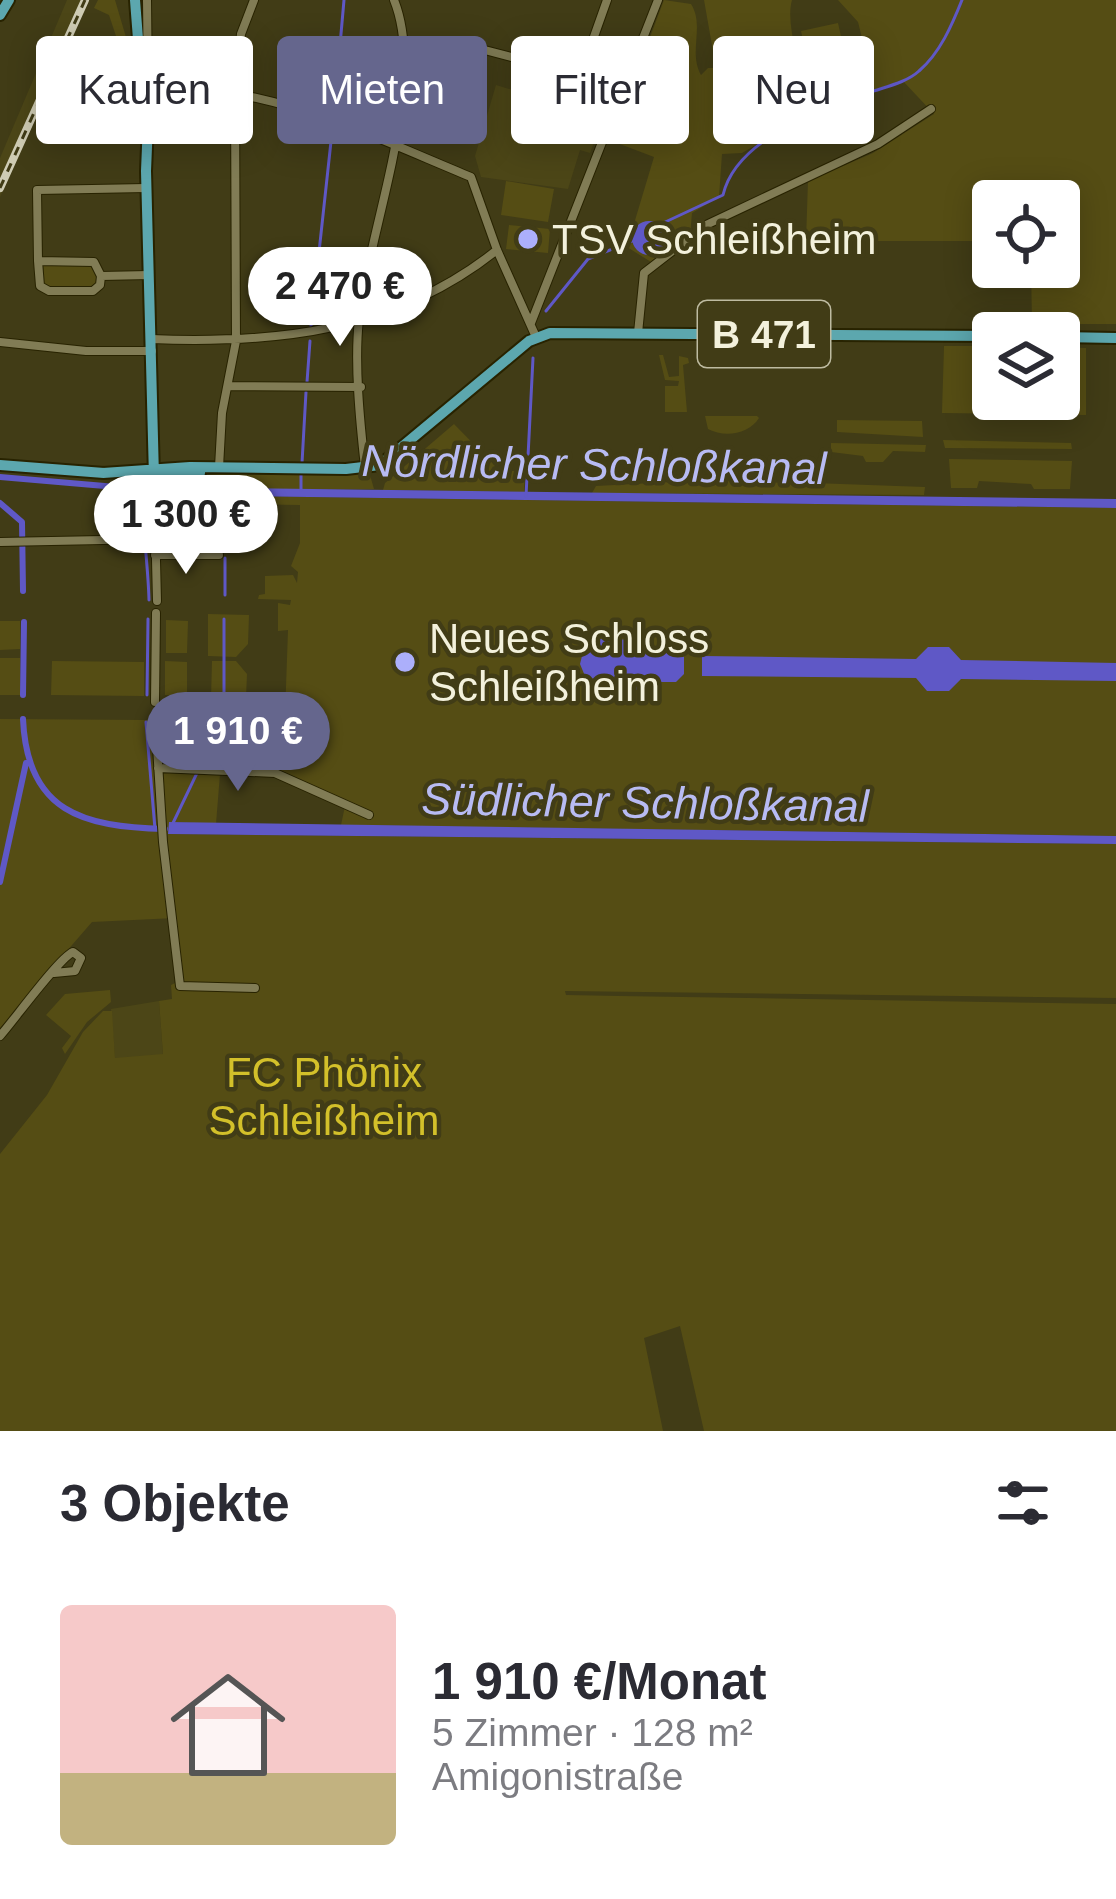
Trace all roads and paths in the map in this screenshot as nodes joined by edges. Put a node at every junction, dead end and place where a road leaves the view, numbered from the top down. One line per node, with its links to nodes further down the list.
1 (8, 0): 7 (main road)
2 (254, 0): 9 (street)
3 (394, 0): 17 (street)
4 (608, 0): 10 (street)
5 (139, 1): 8 (main road)
6 (655, 1): 11 (street)
7 (0, 11)
8 (142, 36)
9 (241, 36)
10 (595, 36)
11 (642, 36)
12 (253, 96): 17 (street)
13 (931, 109): 25 (street)
14 (147, 144): 18 (main road)
15 (235, 144): 30 (street)
16 (603, 144): 24 (street)
17 (394, 146): 19 (street); 23 (street)
18 (146, 188): 20 (street); 21 (main road)
19 (496, 250): 23 (street); 24 (street)
20 (38, 262): 22 (street); 22 (street)
21 (149, 275): 22 (street); 32 (main road)
22 (100, 276)
23 (359, 320): 30 (street); 34 (street)
24 (531, 323): 27 (street)
25 (638, 333): 26 (main road, B 471); 27 (main road, B 471)
26 (972, 336)
27 (536, 337): 36 (main road)
28 (1080, 337): 29 (main road)
29 (1116, 338)
30 (236, 341): 32 (street); 33 (street)
31 (0, 342): 32 (street)
32 (152, 345): 38 (main road)
33 (229, 386): 34 (street); 37 (street)
34 (361, 387): 36 (street)
35 (0, 465): 38 (main road)
36 (365, 468): 37 (main road)
37 (219, 469): 38 (main road)
38 (154, 477): 39 (street)
39 (146, 539): 40 (street); 41 (street)
40 (0, 542)
41 (154, 555): 42 (street); 43 (street)
42 (219, 555)
43 (157, 601)
44 (157, 614): 45 (street)
45 (155, 701)
46 (155, 715): 47 (street)
47 (157, 768): 48 (street); 50 (street)
48 (369, 815)
49 (54, 973): 51 (street)
50 (255, 988)
51 (0, 1036)

